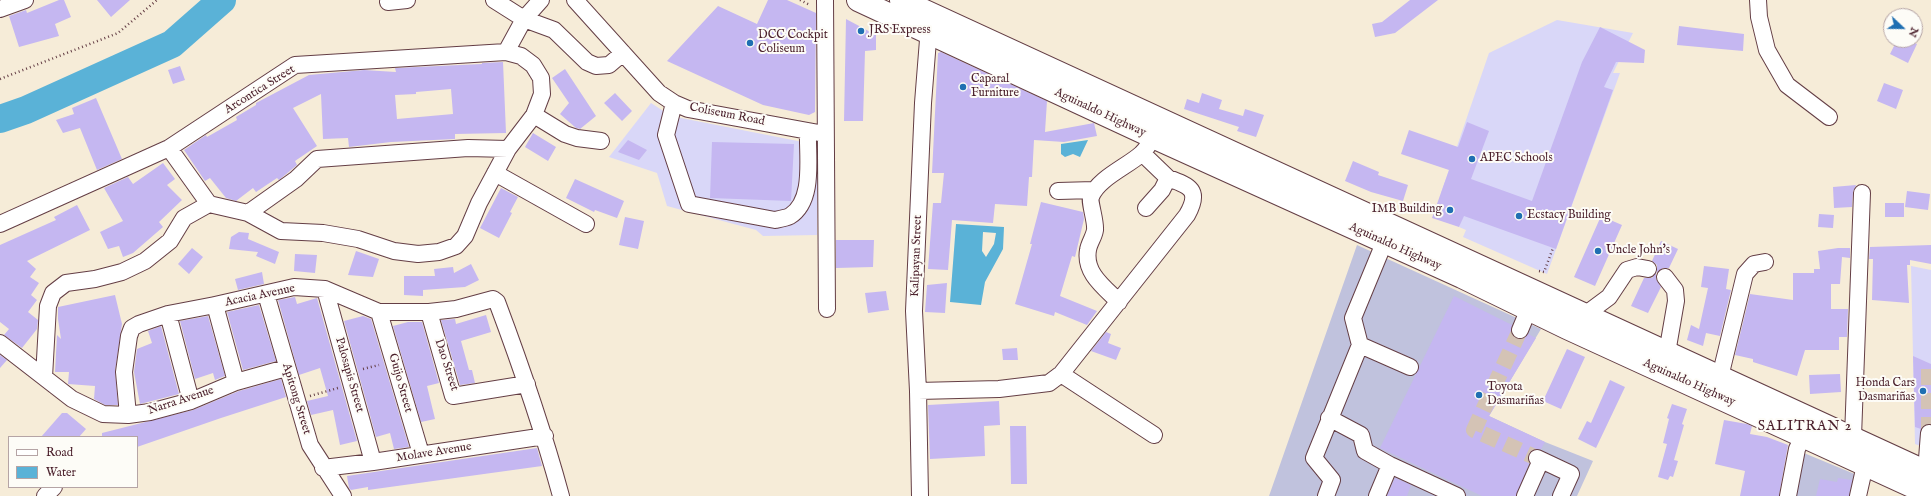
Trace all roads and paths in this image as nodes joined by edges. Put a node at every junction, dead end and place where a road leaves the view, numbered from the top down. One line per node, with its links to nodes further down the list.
1 (25, 0): 12 (street)
2 (157, 0): 17 (path)
3 (407, 0): 11 (street)
4 (494, 0): 13 (street)
5 (541, 0): 13 (street)
6 (576, 0): 16 (street, Coliseum Road)
7 (825, 0): 22 (street)
8 (858, 0): 14 (highway, Aguinaldo Highway)
9 (901, 0): 14 (highway, Aguinaldo Highway)
10 (1758, 0): 20 (street)
11 (388, 2)
12 (0, 9)
13 (524, 19): 15 (street); 16 (street)
14 (933, 25): 23 (highway, Aguinaldo Highway); 67 (street, Kalipayan Street)
15 (506, 52): 19 (street); 25 (street, Arcontica Street)
16 (623, 53): 18 (street, Coliseum Road)
17 (0, 79)
18 (674, 103): 21 (street, Coliseum Road); 21 (street)
19 (534, 115): 24 (street); 26 (street)
20 (1830, 117)
21 (808, 131): 22 (street, Coliseum Road)
22 (826, 134): 48 (street)
23 (1152, 137): 28 (street); 29 (street); 37 (highway, Aguinaldo Highway); 45 (highway, Aguinaldo Highway)
24 (601, 141)
25 (169, 148): 32 (street); 35 (street, Arcontica Street)
26 (508, 149): 27 (street); 34 (street)
27 (495, 173): 34 (street); 36 (street)
28 (1168, 178): 33 (street); 46 (street)
29 (1094, 190): 30 (street); 46 (street)
30 (1058, 191)
31 (1862, 193): 76 (street)
32 (209, 204): 34 (street); 62 (street)
33 (1146, 208)
34 (248, 213)
35 (0, 224)
36 (586, 224)
37 (1384, 243): 45 (highway, Aguinaldo Highway); 56 (street)
38 (1553, 248): 41 (path)
39 (1765, 262): 63 (street)
40 (1648, 269): 52 (street)
41 (1539, 271)
42 (1665, 277): 57 (street)
43 (325, 289): 44 (street, Acacia Avenue); 49 (street, Acacia Avenue); 64 (street, Palosapis Street)
44 (266, 294): 47 (street, Acacia Avenue); 60 (street, Apitong Street)
45 (1532, 301): 52 (highway, Aguinaldo Highway); 53 (highway, Aguinaldo Highway); 54 (street)
46 (1119, 302): 61 (street)
47 (215, 305): 51 (street, Acacia Avenue); 65 (street)
48 (826, 309)
49 (379, 312): 50 (street, Acacia Avenue); 58 (street, Guijo Street)
50 (429, 312): 66 (street, Acacia Avenue); 66 (street, Dao Street)
51 (168, 314): 69 (street); 70 (street, Acacia Avenue)
52 (1586, 314): 53 (street); 57 (highway, Aguinaldo Highway)
53 (1567, 328): 75 (highway, Aguinaldo Highway)
54 (1520, 330)
55 (0, 343): 62 (street, Narra Avenue)
56 (1360, 345): 59 (street); 71 (street)
57 (1667, 353): 63 (highway, Aguinaldo Highway)
58 (393, 361): 64 (path); 77 (street, Guijo Street)
59 (1410, 367)
60 (286, 368): 65 (street, Narra Avenue); 68 (street, Apitong Street)
61 (1061, 374): 67 (street); 73 (street)
62 (44, 377): 70 (street, Narra Avenue)
63 (1720, 377): 76 (highway, Aguinaldo Highway)
64 (350, 379): 68 (path); 78 (street, Palosapis Street)
65 (236, 382): 69 (street, Narra Avenue)
66 (527, 384): 74 (street)
67 (918, 391): 88 (street, Kalipayan Street)
68 (296, 400): 81 (street, Apitong Street)
69 (191, 401): 70 (street, Narra Avenue)
70 (128, 415)
71 (1329, 418): 80 (street); 89 (street)
72 (1929, 432): 82 (street)
73 (1154, 435)
74 (545, 436): 77 (street, Molave Avenue); 87 (street)
75 (1803, 436): 79 (highway, Aguinaldo Highway); 94 (street)
76 (1853, 437): 82 (highway, Aguinaldo Highway)
77 (421, 454): 78 (street, Molave Avenue)
78 (373, 462): 81 (street, Molave Avenue)
79 (1865, 465): 82 (highway, Aguinaldo Highway); 95 (street)
80 (1390, 466): 84 (street); 90 (street)
81 (324, 468): 86 (street, Apitong Street)
82 (1926, 482)
83 (53, 488): 85 (street)
84 (1428, 490): 91 (street)
85 (46, 496)
86 (343, 496)
87 (561, 496)
88 (920, 496)
89 (1326, 496)
90 (1377, 496)
91 (1457, 496)
92 (1525, 496): 93 (street)
93 (1561, 496)
94 (1788, 496)
95 (1858, 496)

